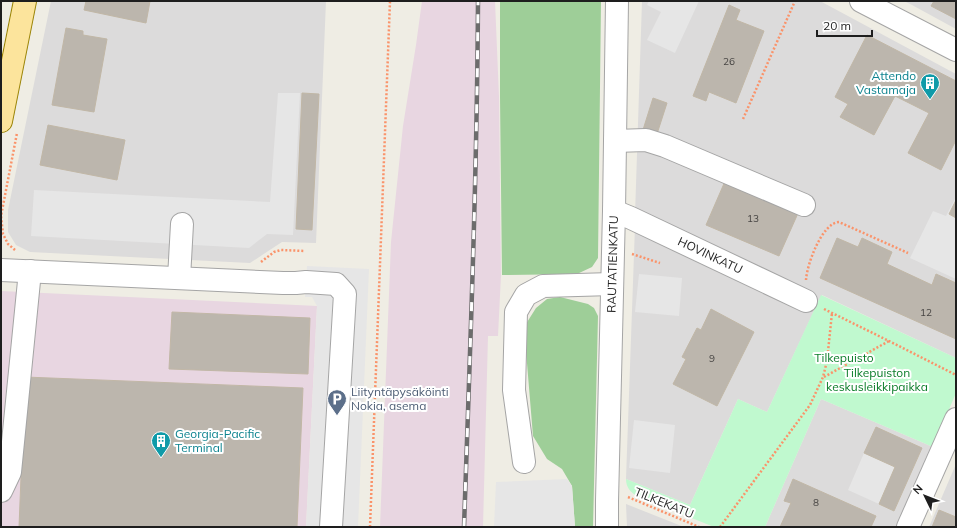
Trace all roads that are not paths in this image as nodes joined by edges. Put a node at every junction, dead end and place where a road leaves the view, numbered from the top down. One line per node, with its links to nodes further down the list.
1 (25, 1): 5 (main road)
2 (617, 1): 6 (street, RAUTATIENKATU)
3 (862, 1): 4 (street)
4 (956, 50)
5 (9, 126)
6 (615, 141): 7 (street); 8 (street, RAUTATIENKATU)
7 (804, 205)
8 (614, 211): 13 (street, RAUTATIENKATU); 14 (street, HOVINKATU)
9 (182, 224): 12 (street)
10 (1, 270): 11 (street)
11 (30, 271): 12 (street); 17 (street)
12 (179, 278): 18 (street)
13 (612, 284): 16 (street); 19 (street, RAUTATIENKATU)
14 (806, 301)
15 (956, 419): 20 (street)
16 (524, 462)
17 (1, 491)
18 (331, 527)
19 (607, 527)
20 (908, 527)

